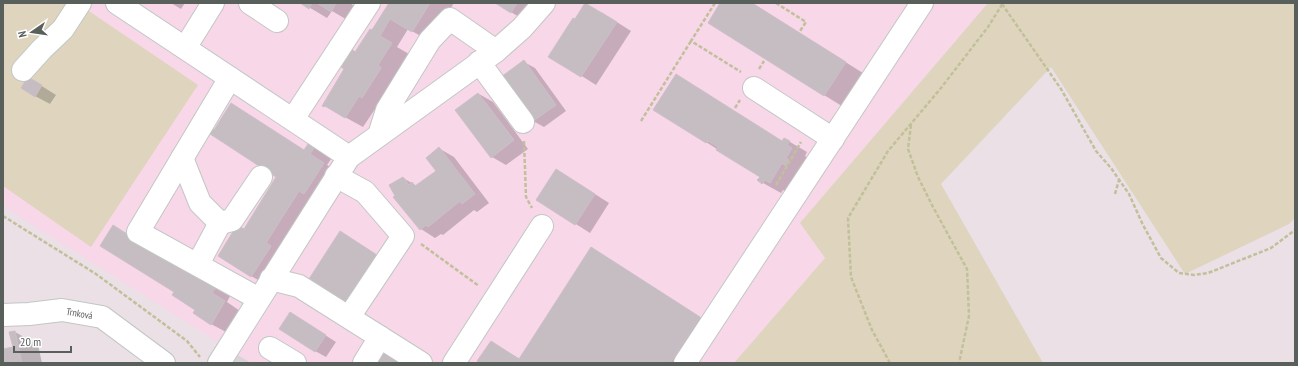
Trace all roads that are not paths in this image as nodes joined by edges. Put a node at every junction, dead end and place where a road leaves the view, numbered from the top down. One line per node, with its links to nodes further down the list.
1 (80, 3): 11 (street)
2 (117, 3): 9 (street)
3 (213, 3): 9 (street)
4 (250, 3): 8 (street)
5 (369, 3): 14 (street)
6 (544, 3): 10 (street)
7 (922, 3): 17 (street)
8 (277, 21)
9 (185, 48): 12 (street)
10 (487, 57): 15 (street); 16 (street); 16 (street)
11 (23, 70)
12 (230, 78): 14 (street); 19 (street)
13 (750, 82): 17 (street)
14 (293, 119): 18 (street)
15 (523, 122)
16 (379, 135): 18 (street)
17 (833, 139): 37 (street)
18 (349, 156): 20 (street)
19 (182, 158): 22 (street); 24 (street)
20 (336, 176): 25 (street); 28 (street)
21 (261, 177): 22 (street)
22 (220, 223): 24 (street)
23 (542, 226): 36 (street)
24 (198, 264): 26 (street)
25 (271, 279): 26 (street); 28 (street)
26 (258, 299): 31 (street)
27 (3, 315): 32 (street, Trnková)
28 (349, 317): 29 (street)
29 (380, 336): 34 (street); 35 (street)
30 (270, 348): 33 (street)
31 (210, 361)
32 (164, 363)
33 (295, 363)
34 (364, 363)
35 (421, 363)
36 (454, 363)
37 (685, 363)

